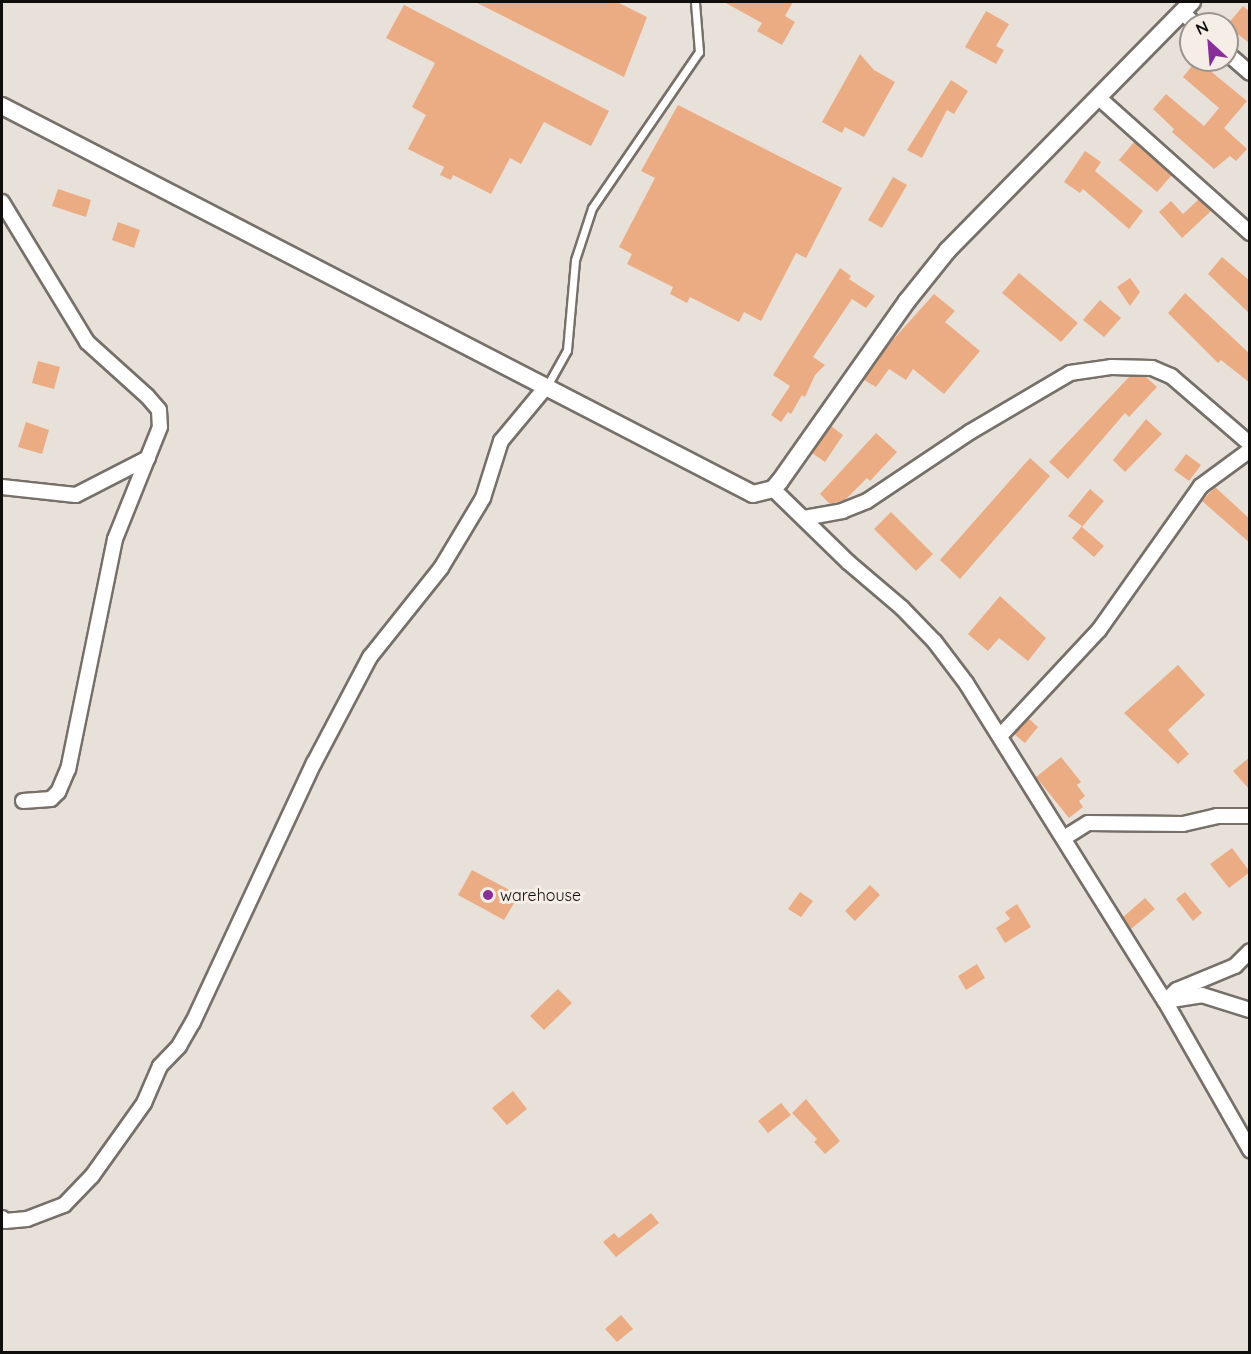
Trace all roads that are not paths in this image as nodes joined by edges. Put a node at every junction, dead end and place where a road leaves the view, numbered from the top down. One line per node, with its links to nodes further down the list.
1 (694, 2): 7 (lane)
2 (1179, 23): 3 (street)
3 (1099, 98): 6 (street); 12 (street)
4 (2, 106): 7 (street)
5 (2, 202): 10 (street)
6 (1250, 233)
7 (545, 388): 12 (street); 22 (street)
8 (1250, 444): 13 (street)
9 (1250, 450): 14 (street)
10 (148, 458): 11 (street); 15 (street)
11 (2, 487)
12 (773, 489): 13 (street)
13 (804, 518): 14 (street)
14 (1001, 735): 17 (street)
15 (23, 801)
16 (1250, 816): 17 (street)
17 (1064, 838): 19 (street)
18 (1250, 951): 19 (street)
19 (1165, 1001): 20 (street); 21 (street)
20 (1250, 1010)
21 (1250, 1150)
22 (2, 1218)

